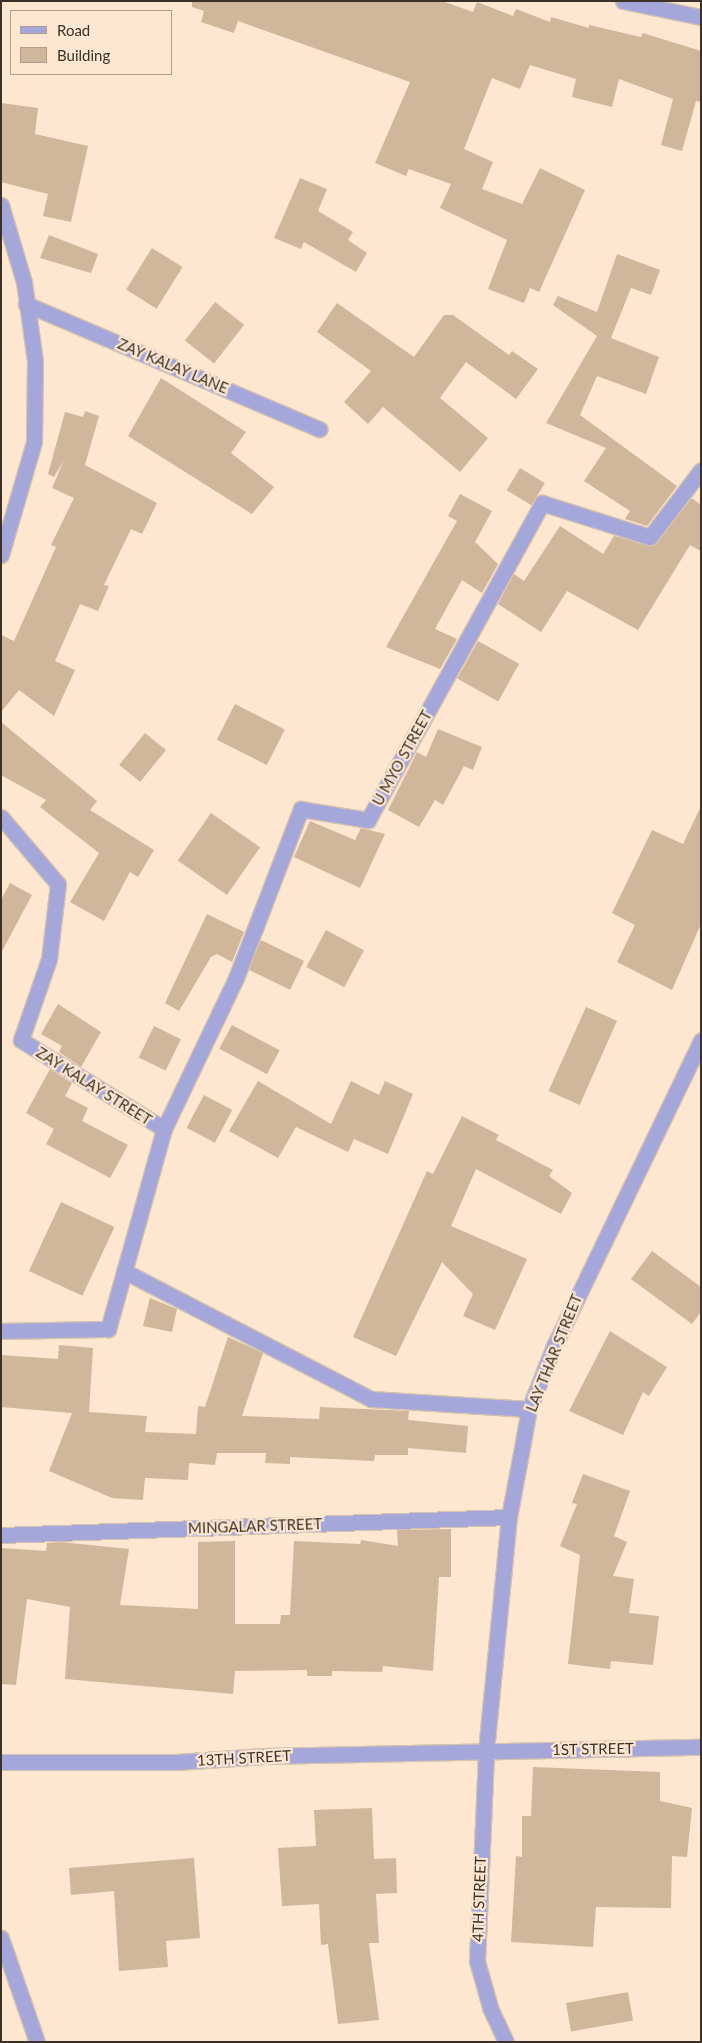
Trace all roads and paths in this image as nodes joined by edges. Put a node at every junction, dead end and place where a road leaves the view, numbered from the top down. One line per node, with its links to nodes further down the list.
1 (623, 1): 2 (street)
2 (701, 17)
3 (1, 205): 4 (street)
4 (26, 304): 5 (street, ZAY KALAY LANE); 7 (street)
5 (319, 429)
6 (701, 470): 10 (street, U MYO STREET)
7 (1, 556)
8 (1, 817): 10 (street, ZAY KALAY STREET)
9 (701, 1040): 13 (street, LAY THAR STREET)
10 (164, 1129): 11 (street, ZAY KALAY STREET)
11 (124, 1270): 12 (street, ZAY KALAY STREET); 13 (street)
12 (1, 1332)
13 (529, 1409): 14 (street, LAY THAR STREET)
14 (509, 1517): 15 (street, MINGALAR STREET); 17 (street, LAY THAR STREET)
15 (1, 1535)
16 (701, 1747): 17 (street, 1ST STREET)
17 (486, 1751): 18 (street, 13TH STREET); 21 (street, 4TH STREET)
18 (1, 1762)
19 (1, 1938): 20 (street)
20 (37, 2042)
21 (506, 2042)

